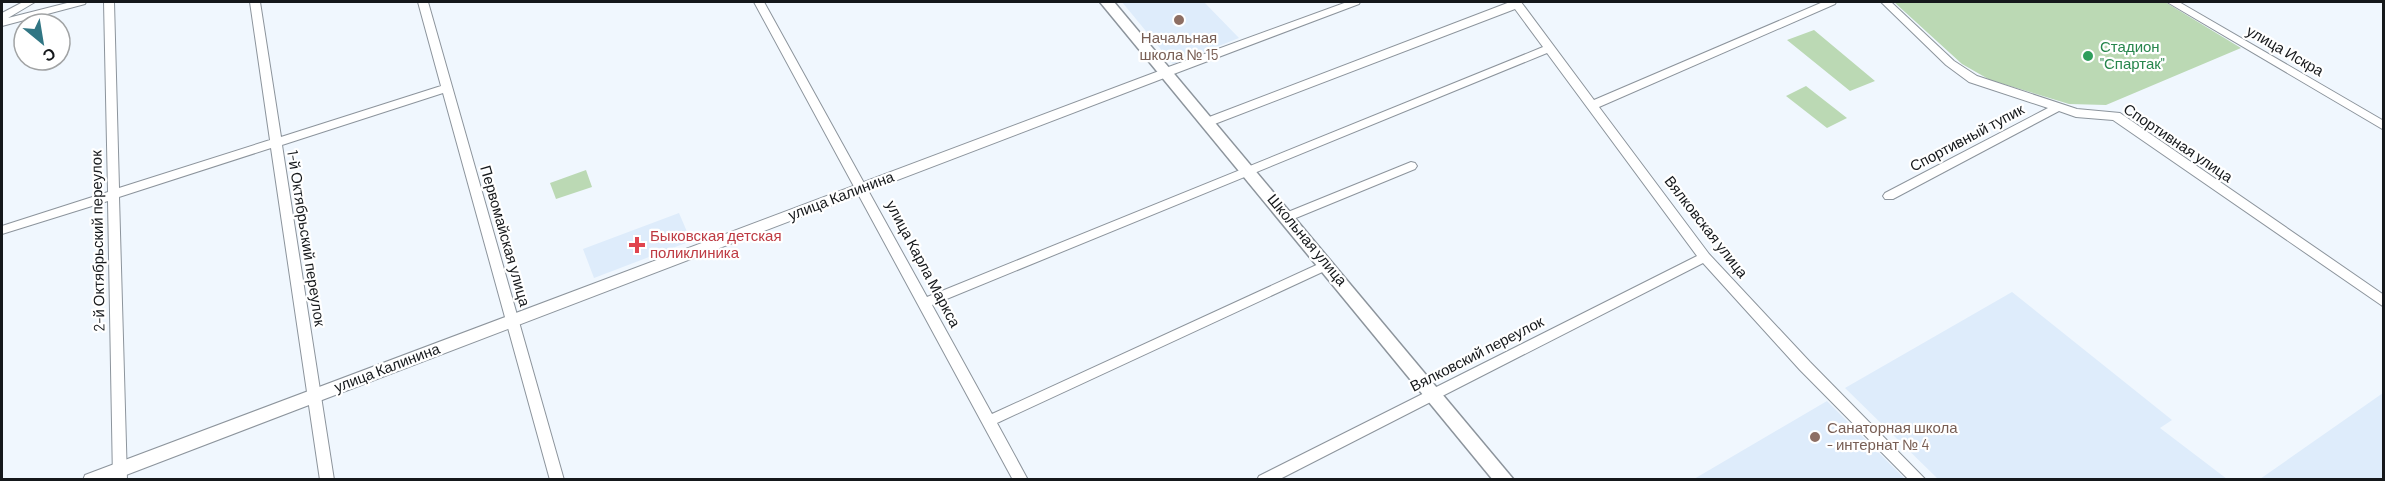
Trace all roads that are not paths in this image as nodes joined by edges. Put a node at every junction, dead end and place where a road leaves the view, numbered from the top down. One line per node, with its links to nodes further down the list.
1 (30, 2): 13 (street)
2 (81, 2): 14 (street)
3 (109, 2): 26 (street, 2-й Октябрьский переулок)
4 (255, 2): 22 (street, 1-й Октябрьский переулок)
5 (423, 2): 17 (street, Первомайская улица)
6 (759, 2): 25 (street, улица Карла Маркса)
7 (1107, 2): 16 (main road, Школьная улица)
8 (1355, 2): 16 (street, улица Калинина)
9 (1832, 2): 18 (street)
10 (1886, 2): 19 (street, Спортивная улица)
11 (2172, 2): 21 (street, улица Искра)
12 (1516, 3): 15 (street, Вялковская улица); 20 (street)
13 (2, 17)
14 (2, 23)
15 (1549, 48): 18 (street, Вялковская улица); 24 (street)
16 (1167, 72): 20 (main road, Школьная улица); 25 (street, улица Калинина)
17 (447, 88): 22 (street); 34 (street, Первомайская улица)
18 (1593, 105): 30 (street, Вялковская улица)
19 (2058, 107): 27 (street, Спортивный тупик); 32 (street, Спортивная улица)
20 (1208, 122): 24 (main road, Школьная улица)
21 (2384, 126)
22 (276, 143): 26 (street); 36 (street, 1-й Октябрьский переулок)
23 (1411, 166): 28 (street)
24 (1248, 171): 28 (main road, Школьная улица); 33 (street)
25 (863, 188): 33 (street, улица Карла Маркса); 34 (street, улица Калинина)
26 (113, 194): 29 (street); 38 (street, 2-й Октябрьский переулок)
27 (1889, 196)
28 (1287, 217): 31 (main road, Школьная улица)
29 (2, 230)
30 (1705, 257): 35 (street, Вялковский переулок); 45 (street, Вялковская улица)
31 (1327, 265): 35 (main road, Школьная улица); 37 (street)
32 (2384, 302)
33 (925, 303): 37 (street, улица Карла Маркса)
34 (512, 321): 36 (street, улица Калинина); 41 (street, Первомайская улица)
35 (1435, 394): 43 (street, Вялковский переулок); 44 (main road, Школьная улица)
36 (315, 395): 38 (street, улица Калинина); 40 (street, 1-й Октябрьский переулок)
37 (989, 420): 42 (street, улица Карла Маркса)
38 (120, 474): 39 (street, улица Калинина)
39 (91, 480)
40 (327, 480)
41 (556, 480)
42 (1021, 480)
43 (1264, 480)
44 (1505, 480)
45 (1919, 480)

